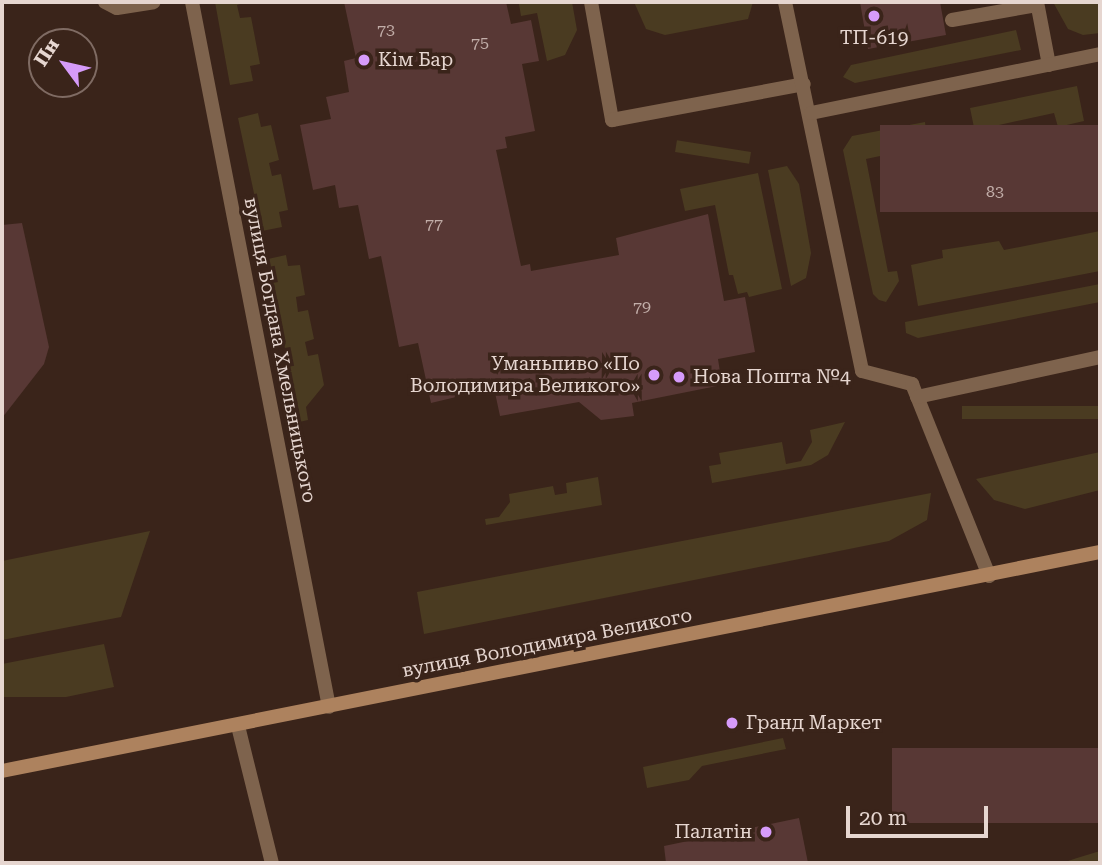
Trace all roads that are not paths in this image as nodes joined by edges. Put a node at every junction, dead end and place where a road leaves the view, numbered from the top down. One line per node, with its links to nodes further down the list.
1 (105, 2): 2 (street)
2 (155, 2)
3 (192, 2): 16 (street, вулиця Богдана Хмельницького)
4 (591, 2): 10 (street)
5 (785, 2): 10 (street)
6 (1037, 3): 7 (street); 9 (street)
7 (952, 20)
8 (1100, 54): 9 (street)
9 (1049, 65): 11 (street)
10 (804, 84): 11 (street)
11 (811, 113): 13 (street)
12 (1100, 357): 13 (street)
13 (917, 397): 15 (street)
14 (1100, 552): 15 (main road, вулиця Володимира Великого)
15 (989, 576): 16 (main road, вулиця Володимира Великого)
16 (329, 707): 17 (main road, вулиця Володимира Великого)
17 (238, 726): 18 (main road, вулиця Володимира Великого); 19 (street)
18 (2, 771)
19 (272, 863)

